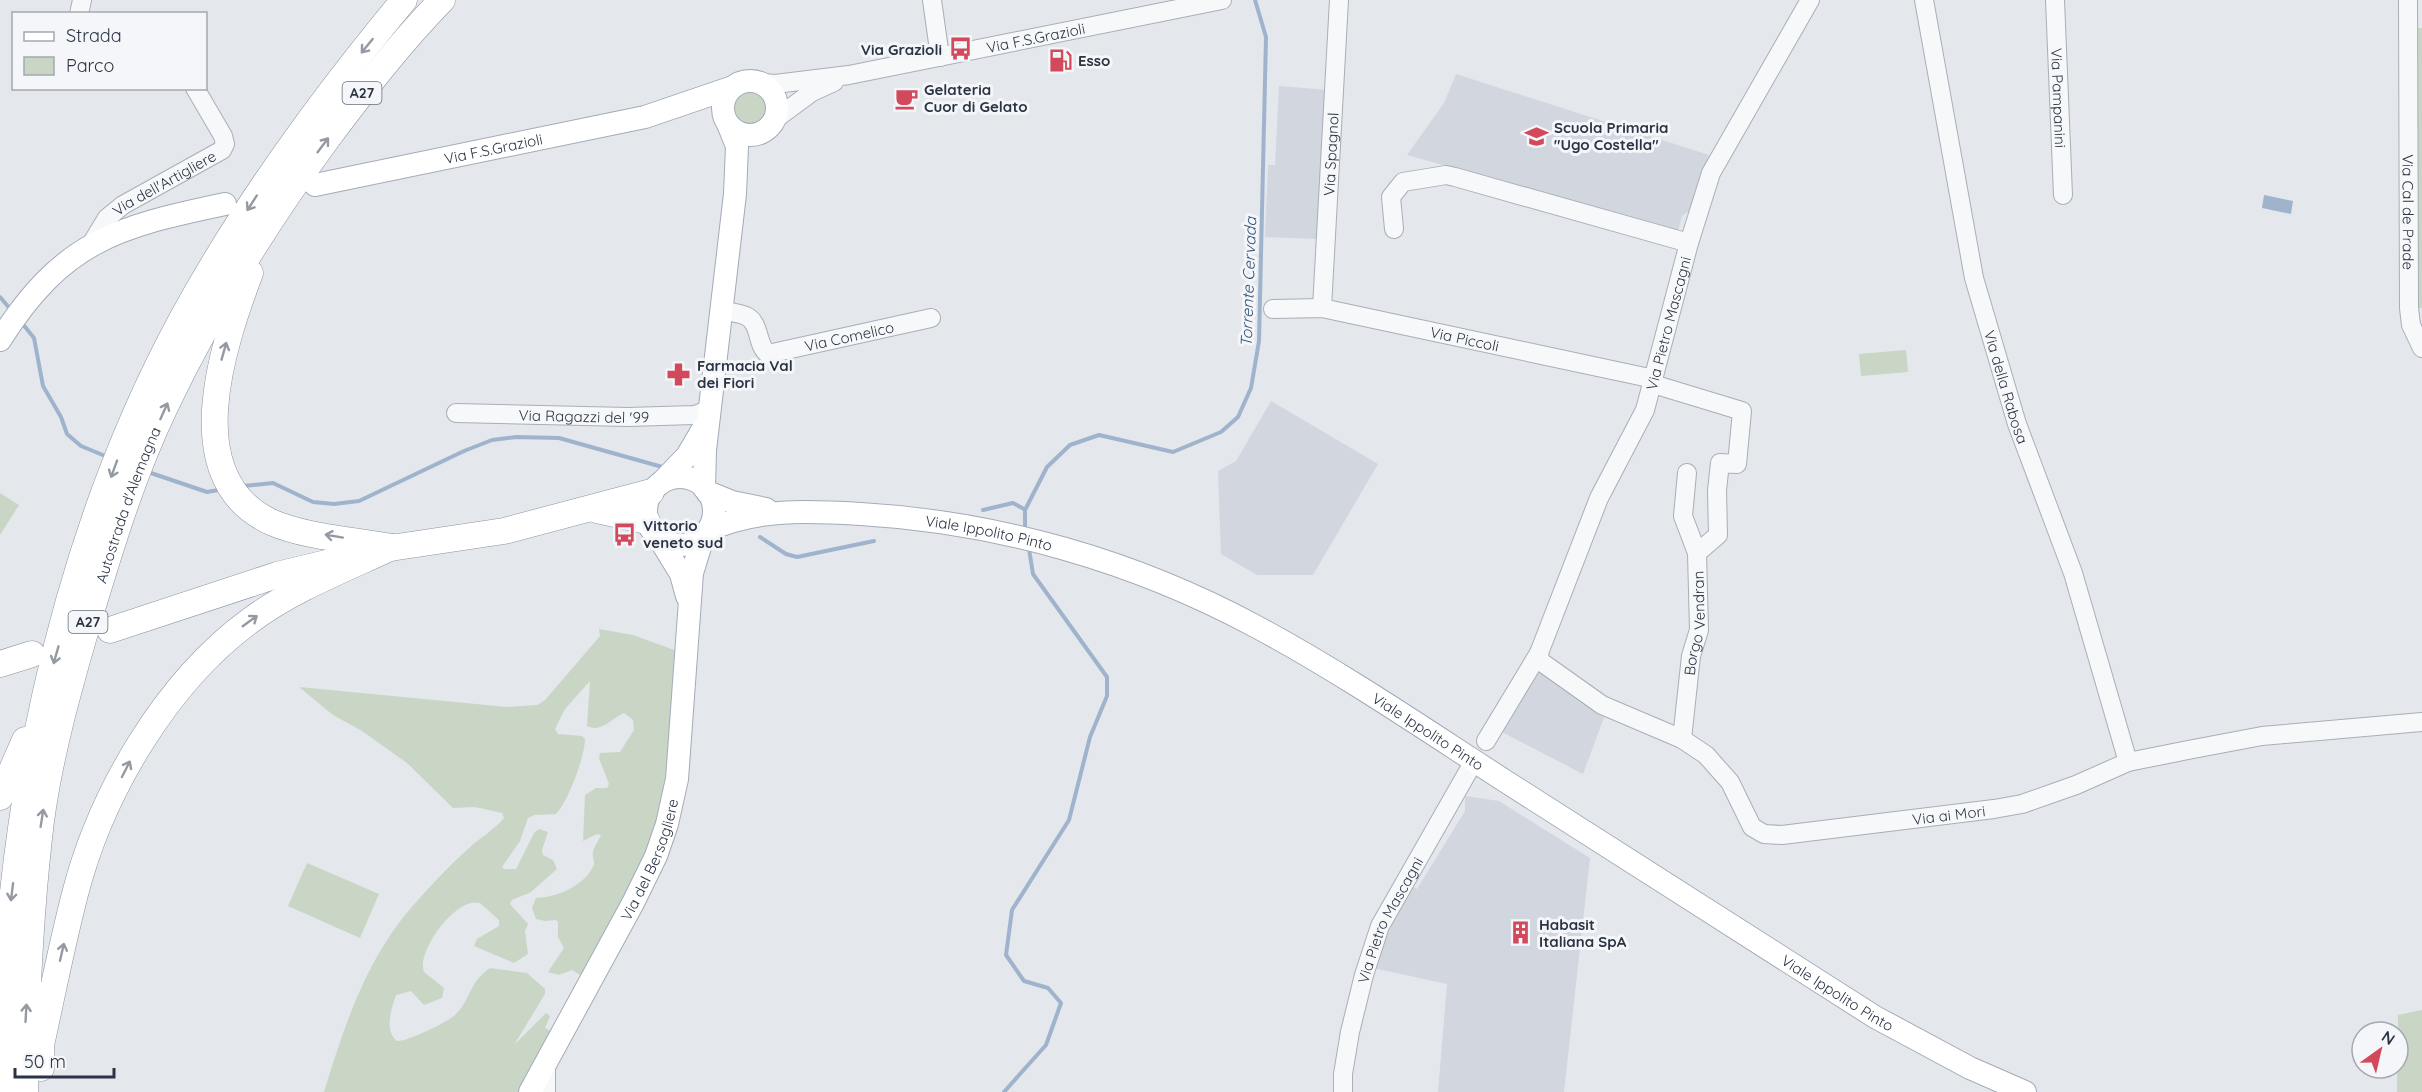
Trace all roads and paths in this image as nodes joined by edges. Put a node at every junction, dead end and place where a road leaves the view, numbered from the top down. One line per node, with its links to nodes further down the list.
1 (404, 0): 48 (highway, Autostrada d'Alemagna / A27, one-way to 48)
2 (442, 0): 18 (highway, Autostrada d'Alemagna / A27, one-way to 2)
3 (932, 0): 10 (street)
4 (1222, 0): 10 (street, Via F.S.Grazioli)
5 (1339, 0): 25 (street, Via Spagnol)
6 (1810, 0): 23 (street, Via Pietro Mascagni)
7 (1924, 0): 53 (street, Via della Rabosa)
8 (2055, 0): 20 (street, Via Pampanini)
9 (2408, 0): 30 (street, Via Cal de Prade)
10 (940, 57): 11 (street, Via F.S.Grazioli)
11 (849, 75): 12 (street, Via F.S.Grazioli); 16 (street, Via F.S.Grazioli)
12 (744, 85): 14 (main road, Via F.S.Grazioli); 15 (main road); 16 (main road)
13 (196, 90): 24 (street, Via dell'Artigliere)
14 (669, 111): 15 (main road, Via F.S.Grazioli); 17 (main road, Via F.S.Grazioli)
15 (727, 122): 16 (main road); 19 (main road)
16 (770, 125): 19 (main road)
17 (315, 185)
18 (288, 192): 41 (highway, A27, one-way to 18); 57 (highway, Autostrada d'Alemagna / A27, one-way to 18)
19 (735, 194): 27 (main road)
20 (2063, 195)
21 (225, 204): 24 (main road)
22 (1394, 230): 23 (street)
23 (1689, 243): 31 (street, Via Pietro Mascagni)
24 (90, 246): 29 (main road)
25 (1322, 308): 26 (street, Via Piccoli); 31 (street, Via Piccoli)
26 (1273, 309)
27 (722, 310): 28 (street, Via Comelico); 32 (main road)
28 (931, 318)
29 (0, 340)
30 (2422, 348)
31 (1653, 382): 42 (street, Borgo Vendran); 45 (street, Via Pietro Mascagni)
32 (710, 409): 33 (street, Via Ragazzi del '99); 35 (main road); 36 (main road)
33 (456, 413)
34 (1687, 473): 42 (street)
35 (656, 488): 36 (main road); 37 (highway, A27); 39 (main road)
36 (706, 490): 38 (main road, Viale Ippolito Pinto); 40 (main road)
37 (594, 509): 39 (highway, A27); 41 (highway, A27)
38 (779, 512): 40 (main road, Viale Ippolito Pinto); 52 (main road, Viale Ippolito Pinto)
39 (653, 530): 40 (main road); 43 (main road, Via del Bersagliere)
40 (706, 532): 43 (main road, Via del Bersagliere)
41 (392, 547): 44 (highway, A27); 58 (highway, A27, one-way to 41)
42 (1697, 553): 50 (street, Borgo Vendran)
43 (688, 603): 55 (main road, Via del Bersagliere)
44 (110, 630)
45 (1539, 653): 50 (street, Via ai Mori); 51 (street, Via Pietro Mascagni)
46 (32, 654): 47 (highway)
47 (0, 664)
48 (46, 690): 54 (highway, A27); 56 (highway, Autostrada d'Alemagna / A27, one-way to 56)
49 (2422, 722): 53 (street, Via ai Mori)
50 (1682, 739): 53 (street, Via ai Mori)
51 (1486, 741)
52 (1474, 761): 61 (street, Via Pietro Mascagni); 62 (main road, Viale Ippolito Pinto)
53 (2128, 762)
54 (0, 797)
55 (546, 1061): 59 (main road, Via del Bersagliere); 60 (street)
56 (2, 1092)
57 (25, 1092)
58 (40, 1092)
59 (530, 1092)
60 (546, 1092)
61 (1343, 1092)
62 (2025, 1092)

